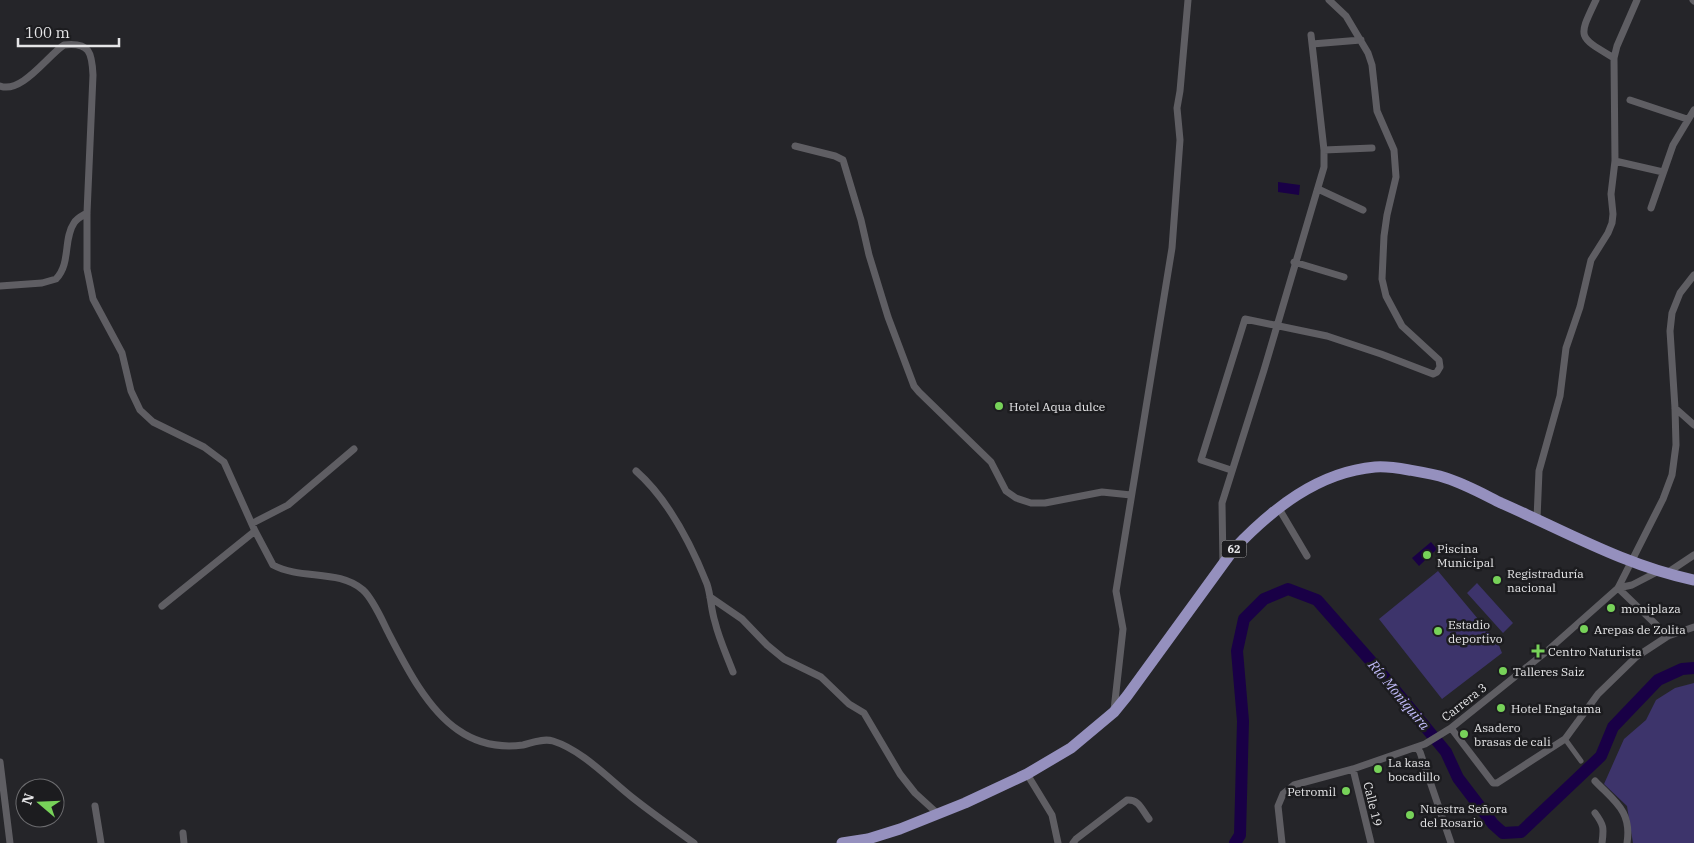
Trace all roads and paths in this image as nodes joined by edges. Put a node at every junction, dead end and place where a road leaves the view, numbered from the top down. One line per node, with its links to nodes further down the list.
1 (1188, 0): 32 (street)
2 (1329, 0): 6 (street)
3 (1596, 0): 8 (street)
4 (1637, 0): 8 (street)
5 (1311, 35): 7 (street)
6 (1361, 40): 7 (street); 26 (street)
7 (1312, 44): 15 (street)
8 (1614, 58): 16 (street)
9 (0, 86): 21 (street)
10 (1630, 100): 12 (street)
11 (1694, 110): 12 (street)
12 (1687, 119): 17 (street)
13 (795, 146): 32 (street)
14 (1372, 148): 15 (street)
15 (1324, 150): 18 (street)
16 (1614, 160): 17 (street); 34 (street)
17 (1663, 172): 19 (street)
18 (1318, 189): 20 (street); 22 (street)
19 (1651, 208)
20 (1363, 210)
21 (87, 213): 25 (street); 35 (street)
22 (1294, 262): 24 (street); 26 (street)
23 (1694, 276): 27 (street)
24 (1344, 277)
25 (0, 286)
26 (1277, 326): 30 (street); 30 (street)
27 (1675, 408): 28 (street); 39 (street)
28 (1694, 424)
29 (354, 449): 35 (street)
30 (1231, 470): 40 (street)
31 (636, 471): 44 (street)
32 (1130, 495): 49 (street)
33 (1278, 507): 34 (main road, 62); 38 (street); 40 (main road, 62)
34 (1537, 519): 39 (main road, 62)
35 (253, 523): 36 (street)
36 (255, 531): 45 (street); 66 (street)
37 (1694, 555): 41 (street)
38 (1307, 556)
39 (1630, 562): 41 (main road, 62); 43 (street)
40 (1222, 565): 49 (main road, 62)
41 (1663, 572): 42 (main road, 62); 43 (street)
42 (1694, 580)
43 (1618, 588): 47 (street); 50 (street, Carrera 3)
44 (710, 597): 48 (street); 60 (street)
45 (162, 606)
46 (1694, 628): 47 (street)
47 (1668, 636): 51 (street)
48 (733, 672)
49 (1114, 712): 56 (main road, 62)
50 (1451, 728): 51 (street); 52 (street, Carrera 3)
51 (1565, 739): 53 (street)
52 (1417, 748): 55 (street, Carrera 3); 72 (street)
53 (1581, 761)
54 (0, 762): 63 (street)
55 (1353, 770): 70 (street, Carrera 3); 71 (street, Calle 19)
56 (1027, 774): 60 (main road, 62); 68 (street)
57 (1594, 781): 74 (street)
58 (95, 806): 64 (street)
59 (1595, 813): 73 (street)
60 (938, 814): 67 (main road, 62)
61 (1149, 819): 69 (street)
62 (183, 833): 65 (street)
63 (10, 843)
64 (101, 843)
65 (184, 843)
66 (694, 843)
67 (842, 843)
68 (1058, 843)
69 (1073, 843)
70 (1282, 843)
71 (1371, 843)
72 (1451, 843)
73 (1602, 843)
74 (1627, 843)

